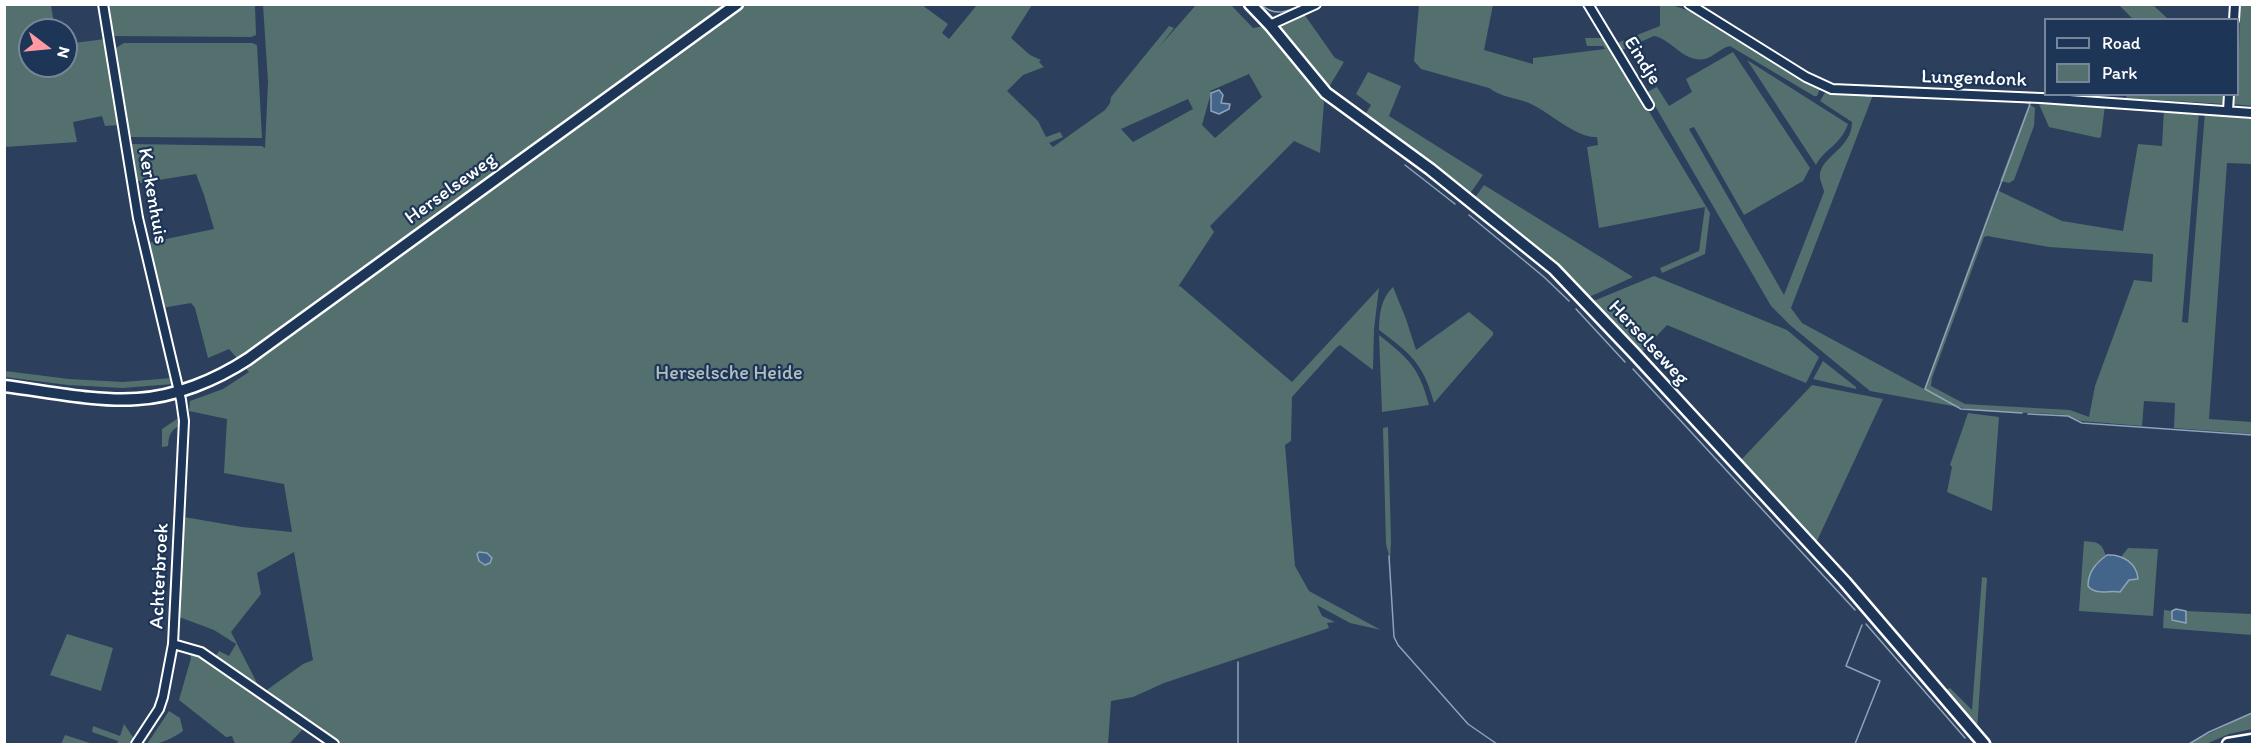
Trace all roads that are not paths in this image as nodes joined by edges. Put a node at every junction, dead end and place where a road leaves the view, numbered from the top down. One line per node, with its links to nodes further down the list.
1 (103, 4): 13 (street, Kerkenhuis)
2 (737, 4): 13 (street, Herselseweg)
3 (1250, 4): 7 (street, Herselseweg)
4 (1316, 4): 7 (street)
5 (1588, 4): 9 (street, Eindje)
6 (1689, 4): 10 (street, Lungendonk)
7 (1270, 25): 18 (street, Herselseweg)
8 (2229, 96): 10 (street)
9 (1649, 105)
10 (2228, 111): 11 (street, Lungendonk)
11 (2253, 113)
12 (4, 386): 13 (street, Herselseweg)
13 (179, 391): 14 (street, Achterbroek)
14 (173, 644): 16 (street); 17 (street, Achterbroek)
15 (2253, 740): 19 (street)
16 (136, 744)
17 (333, 744)
18 (1984, 744)
19 (2228, 744)

